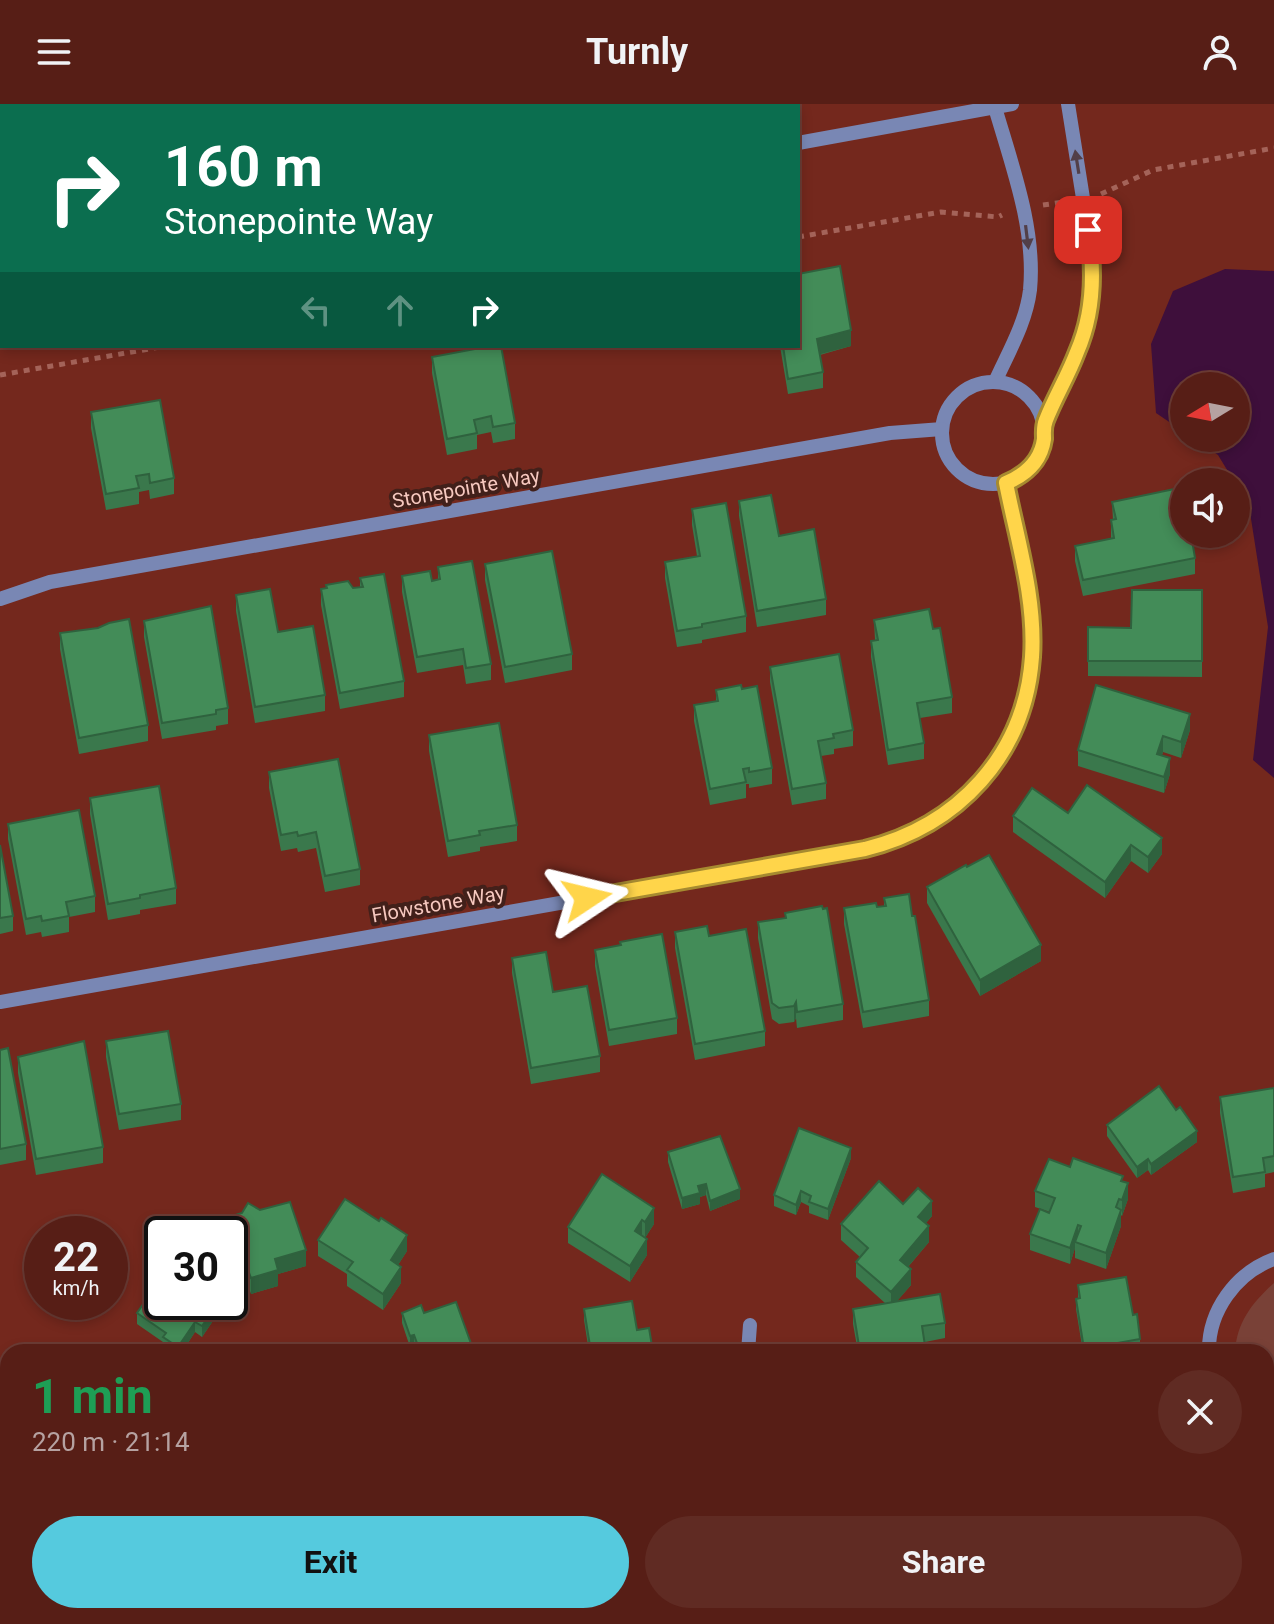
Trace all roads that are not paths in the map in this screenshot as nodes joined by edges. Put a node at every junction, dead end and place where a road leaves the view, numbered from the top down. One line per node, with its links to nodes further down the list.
1 (1012, 104): 3 (street)
2 (1068, 104): 6 (street, one-way to 2)
3 (994, 106): 4 (street); 5 (street, one-way to 5)
4 (800, 143)
5 (995, 382): 6 (street); 7 (street)
6 (1044, 425): 8 (street)
7 (942, 429): 8 (street); 9 (street, Stonepointe Way)
8 (1006, 483): 10 (street, Flowstone Way)
9 (0, 599)
10 (0, 1002)
11 (1274, 1259): 14 (street)
12 (750, 1325): 13 (street)
13 (749, 1344)
14 (1210, 1344)

